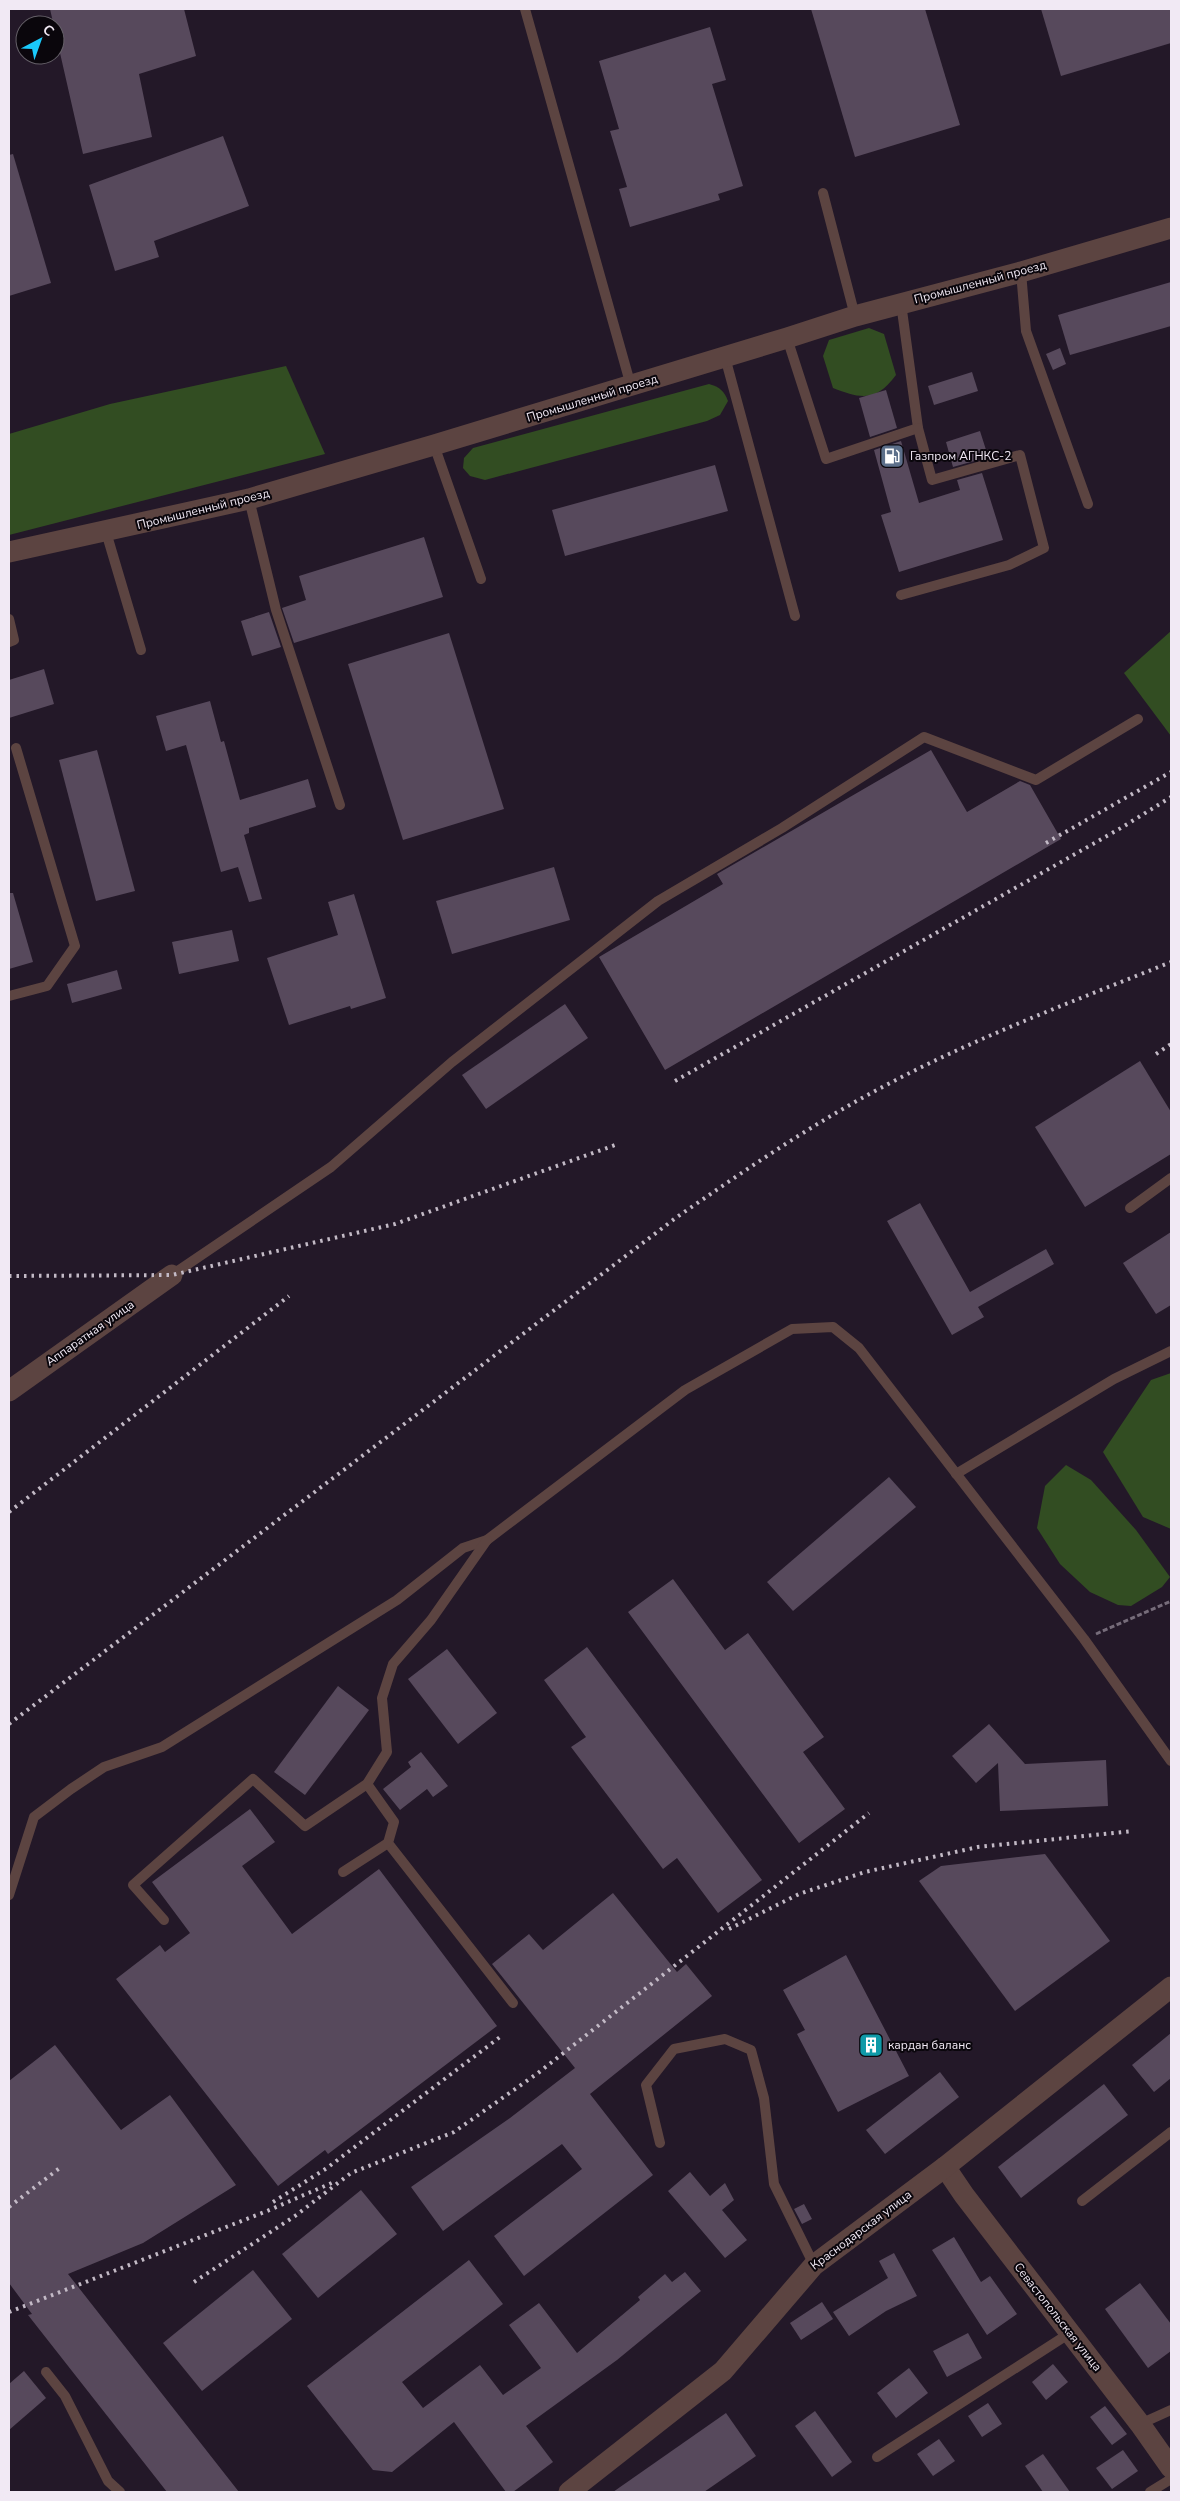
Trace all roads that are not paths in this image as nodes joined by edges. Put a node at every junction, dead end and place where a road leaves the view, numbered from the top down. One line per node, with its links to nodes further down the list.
1 (525, 9): 9 (lane)
2 (823, 193): 6 (lane)
3 (1171, 228): 4 (street, Промышленный проезд)
4 (1021, 272): 5 (street, Промышленный проезд); 13 (lane)
5 (901, 303): 6 (street, Промышленный проезд); 10 (lane)
6 (855, 316): 7 (street, Промышленный проезд)
7 (787, 338): 8 (street, Промышленный проезд); 10 (lane)
8 (725, 357): 9 (street, Промышленный проезд); 18 (lane)
9 (631, 386): 11 (street, Промышленный проезд)
10 (918, 428): 17 (lane)
11 (434, 446): 12 (street, Промышленный проезд); 16 (lane)
12 (249, 499): 14 (street, Промышленный проезд); 24 (lane)
13 (1088, 504)
14 (106, 532): 15 (street, Промышленный проезд); 21 (lane)
15 (9, 552)
16 (481, 580)
17 (902, 595)
18 (795, 616)
19 (9, 619): 20 (lane)
20 (9, 642)
21 (140, 650)
22 (1138, 719): 28 (lane)
23 (16, 748): 25 (lane)
24 (340, 805)
25 (9, 996)
26 (1171, 1178): 27 (lane)
27 (1130, 1208)
28 (172, 1275): 30 (street, Аппаратная улица)
29 (1171, 1351): 31 (lane)
30 (9, 1391)
31 (956, 1474): 32 (lane); 33 (lane)
32 (487, 1540): 34 (lane); 37 (lane)
33 (1171, 1761)
34 (367, 1784): 35 (lane); 38 (lane)
35 (388, 1844): 36 (lane); 40 (lane)
36 (342, 1872)
37 (9, 1895)
38 (164, 1920)
39 (1171, 1987): 43 (street, Краснодарская улица)
40 (513, 2003)
41 (1171, 2132): 44 (lane)
42 (660, 2143): 45 (lane)
43 (945, 2167): 45 (street, Краснодарская улица); 46 (street, Севастопольская улица)
44 (1082, 2200)
45 (814, 2265): 54 (street, Краснодарская улица)
46 (1070, 2332): 49 (street, Севастопольская улица); 50 (lane)
47 (46, 2372): 53 (lane)
48 (1171, 2410): 49 (lane)
49 (1140, 2424): 51 (street, Севастопольская улица)
50 (877, 2456)
51 (1171, 2468)
52 (1171, 2479): 55 (lane)
53 (120, 2492)
54 (569, 2492)
55 (1150, 2492)

